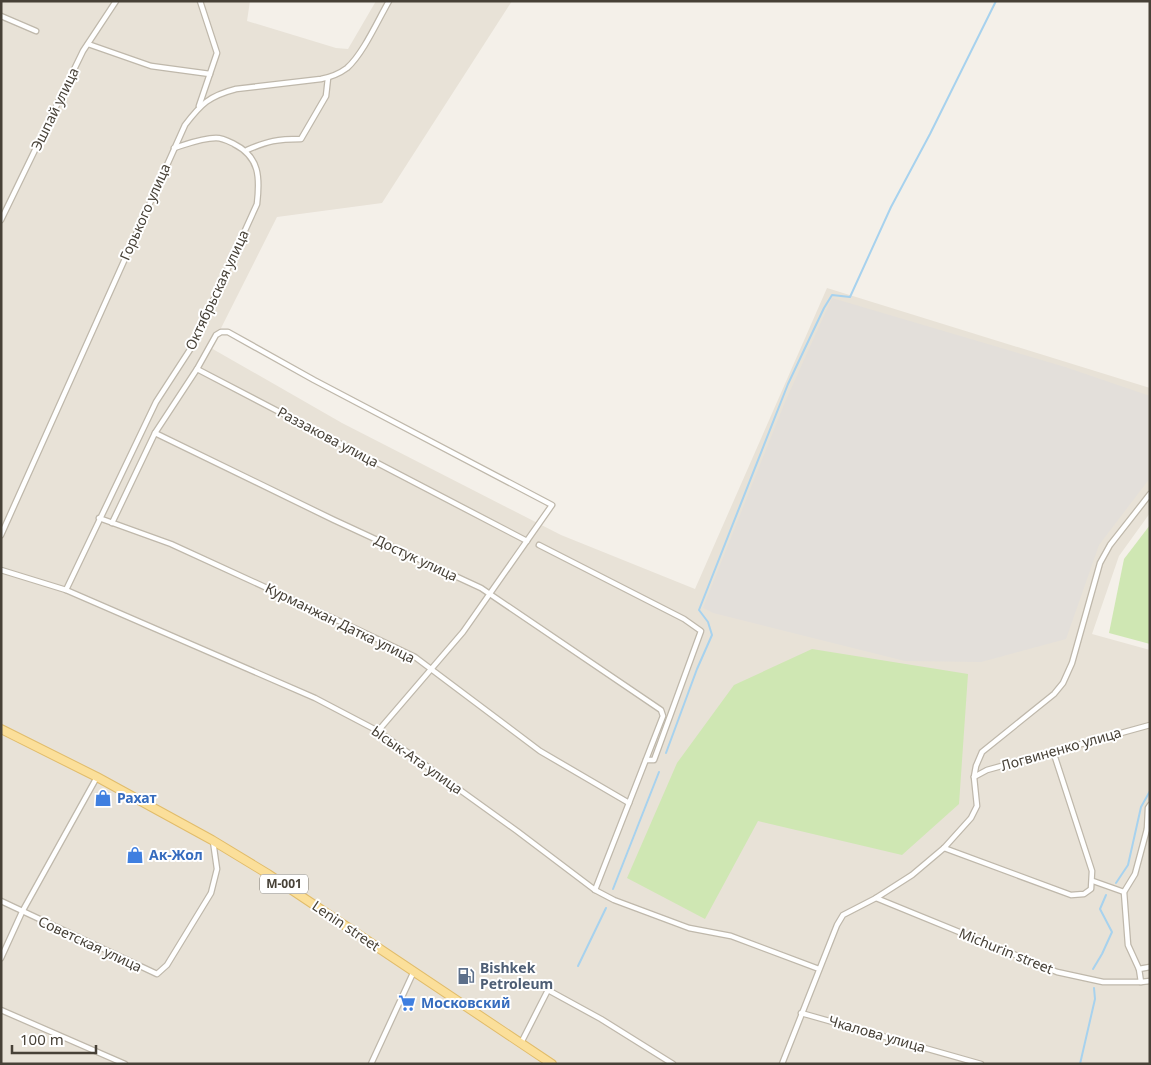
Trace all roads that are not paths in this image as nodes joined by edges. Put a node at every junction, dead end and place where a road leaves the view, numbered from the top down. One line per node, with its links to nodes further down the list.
1 (116, 1): 6 (street, Эшпай улица)
2 (200, 1): 7 (street)
3 (389, 1): 8 (street, Горького улица)
4 (1, 16): 5 (street)
5 (36, 31)
6 (88, 44): 7 (street); 12 (street, Эшпай улица)
7 (210, 74): 9 (street)
8 (328, 78): 9 (street, Горького улица); 11 (street)
9 (199, 106): 10 (street, Горького улица)
10 (174, 148): 11 (street); 18 (street, Горького улица)
11 (247, 150): 16 (street, Октябрьская улица)
12 (1, 220)
13 (197, 369): 14 (street); 19 (street, Раззакова улица); 19 (street)
14 (154, 433): 17 (street); 23 (street, Достук улица)
15 (1150, 494): 31 (street)
16 (99, 518): 17 (street, Курманжан Датка улица); 22 (street)
17 (112, 523): 24 (street, Курманжан Датка улица)
18 (1, 535)
19 (527, 541): 23 (street)
20 (539, 545): 29 (street)
21 (1, 570): 22 (street, Ысык-Ата улица)
22 (66, 590): 27 (street, Ысык-Ата улица)
23 (490, 593): 24 (street); 29 (street, Достук улица)
24 (431, 670): 27 (street); 32 (street, Курманжан Датка улица)
25 (1150, 725): 28 (street, Логвиненко улица)
26 (1, 729): 30 (main road, Lenin street / М-001)
27 (378, 731): 38 (street, Ысык-Ата улица)
28 (1053, 752): 31 (street, Логвиненко улица); 37 (street)
29 (646, 760): 32 (street)
30 (96, 777): 35 (main road, Lenin street / М-001); 42 (street, Советская улица)
31 (974, 777): 36 (street)
32 (629, 803): 38 (street)
33 (1150, 804): 34 (street)
34 (1148, 829): 39 (street)
35 (212, 840): 42 (street, Советская улица); 47 (main road, Lenin street / М-001)
36 (944, 848): 37 (street); 40 (street)
37 (1093, 881): 39 (street)
38 (595, 890): 45 (street, Ысык-Ата улица)
39 (1124, 892): 46 (street)
40 (876, 898): 45 (street); 49 (street, Michurin street)
41 (1, 901): 42 (street, Советская улица)
42 (22, 912): 43 (street, Советская улица)
43 (1, 958)
44 (1150, 967): 46 (street)
45 (819, 968): 51 (street)
46 (1139, 969): 49 (street)
47 (414, 971): 52 (main road, Lenin street / М-001); 54 (street)
48 (1150, 981): 49 (street, Michurin street)
49 (1141, 982)
50 (1, 1010): 53 (street)
51 (801, 1013): 57 (street); 58 (street, Чкалова улица)
52 (521, 1042): 55 (main road, Lenin street / М-001); 56 (street)
53 (125, 1064)
54 (371, 1064)
55 (552, 1064)
56 (673, 1064)
57 (782, 1064)
58 (981, 1064)

